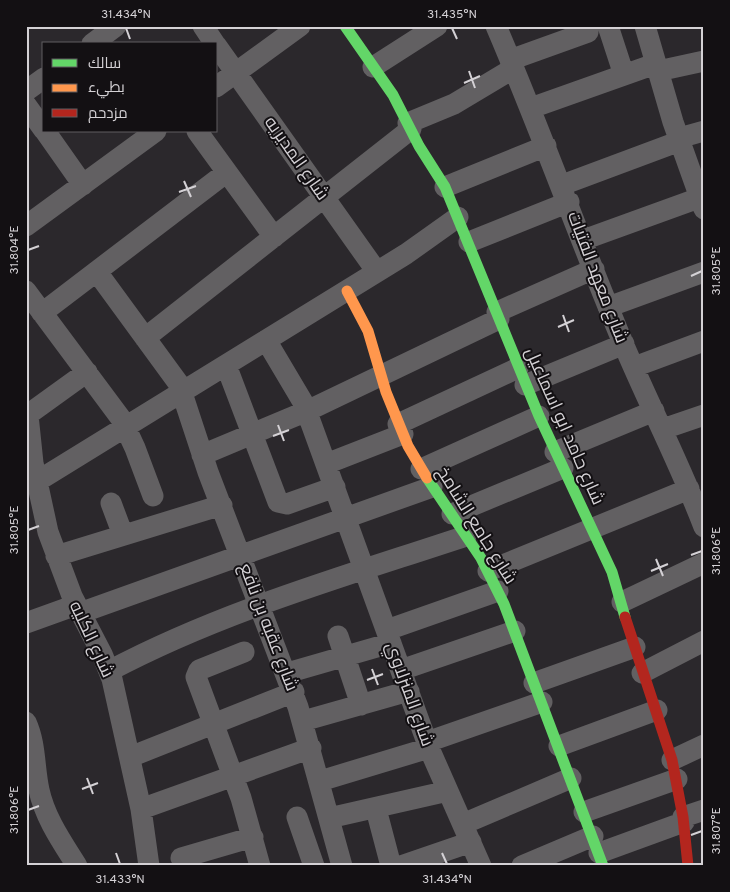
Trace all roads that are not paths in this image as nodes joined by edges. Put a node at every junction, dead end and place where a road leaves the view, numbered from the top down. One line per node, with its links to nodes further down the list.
1 (116, 26): 9 (street)
2 (203, 26): 10 (street, شارع المديريه)
3 (345, 26): 14 (street, شارع حامد ابو اسماعيل)
4 (438, 26): 14 (street)
5 (496, 26): 13 (street, شارع معهد الفتيات)
6 (645, 26): 15 (street)
7 (598, 29): 13 (street); 17 (street)
8 (288, 30): 16 (street)
9 (95, 42)
10 (215, 42)
11 (218, 47): 16 (street, شارع المديريه)
12 (704, 61): 15 (street)
13 (512, 64): 22 (street, شارع معهد الفتيات); 23 (street)
14 (373, 67): 23 (street, شارع حامد ابو اسماعيل)
15 (656, 67): 17 (street); 29 (street)
16 (236, 73): 19 (street); 36 (street, شارع المديريه)
17 (624, 75): 22 (street)
18 (42, 79): 20 (street)
19 (218, 86)
20 (26, 91)
21 (26, 105): 24 (street)
22 (531, 108): 30 (street, شارع معهد الفتيات)
23 (410, 126): 34 (street, شارع حامد ابو اسماعيل); 36 (street)
24 (42, 128)
25 (704, 131): 29 (street)
26 (45, 132): 33 (street)
27 (155, 132): 33 (street)
28 (198, 132): 32 (street)
29 (679, 140): 31 (street); 35 (street)
30 (546, 146): 34 (street); 35 (street, شارع معهد الفتيات)
31 (696, 164): 37 (street)
32 (227, 172): 40 (street); 44 (street)
33 (83, 185): 39 (street)
34 (445, 187): 38 (street, شارع حامد ابو اسماعيل)
35 (565, 194): 41 (street, شارع معهد الفتيات); 42 (street)
36 (324, 197): 40 (street); 45 (street, شارع المديريه)
37 (702, 204): 41 (street)
38 (458, 217): 42 (street, شارع حامد ابو اسماعيل); 45 (street)
39 (26, 226)
40 (274, 237): 52 (street)
41 (583, 240): 43 (street, شارع معهد الفتيات)
42 (469, 242): 51 (street, شارع حامد ابو اسماعيل)
43 (594, 269): 49 (street, شارع معهد الفتيات); 51 (street)
44 (96, 272): 50 (street); 52 (street, شارع عقبه بن نافع)
45 (377, 272): 47 (street)
46 (704, 272): 49 (street)
47 (347, 291): 53 (street); 59 (street, شارع جامع الشامخ)
48 (26, 292): 50 (street)
49 (608, 307): 55 (street, شارع معهد الفتيات)
50 (42, 313): 58 (street)
51 (498, 316): 59 (street); 60 (street, شارع حامد ابو اسماعيل)
52 (145, 338): 61 (street, شارع عقبه بن نافع)
53 (266, 340): 56 (street); 62 (street, شارع المنزلاوي)
54 (704, 341): 57 (street)
55 (624, 344): 57 (street, شارع معهد الفتيات); 60 (street)
56 (226, 365): 61 (street); 69 (street)
57 (634, 367): 66 (street, شارع معهد الفتيات)
58 (87, 372): 64 (street); 67 (street)
59 (380, 376): 62 (street); 68 (street, شارع جامع الشامخ)
60 (522, 376): 65 (street, شارع حامد ابو اسماعيل); 68 (street)
61 (183, 392): 67 (street); 70 (street, شارع عقبه بن نافع)
62 (307, 411): 69 (street); 72 (street, شارع المنزلاوي)
63 (704, 415): 66 (street)
64 (27, 416): 74 (street, شارع الكليه)
65 (538, 416): 71 (street, شارع حامد ابو اسماعيل); 73 (street)
66 (659, 420): 71 (street); 77 (street, شارع معهد الفتيات)
67 (126, 427): 74 (street); 78 (street)
68 (400, 429): 72 (street); 73 (street, شارع جامع الشامخ)
69 (252, 434): 70 (street); 75 (street)
70 (202, 455): 80 (street, شارع عقبه بن نافع)
71 (559, 460): 81 (street); 84 (street, شارع حامد ابو اسماعيل)
72 (326, 464): 75 (street, شارع المنزلاوي)
73 (421, 469): 76 (street, شارع جامع الشامخ)
74 (36, 482): 87 (street, شارع الكليه)
75 (335, 487): 82 (street, شارع المنزلاوي)
76 (432, 487): 81 (street, شارع جامع الشامخ); 82 (street)
77 (694, 489): 83 (street, شارع معهد الفتيات); 84 (street)
78 (153, 496)
79 (112, 504): 85 (street)
80 (222, 505): 85 (street); 88 (street, شارع عقبه بن نافع)
81 (452, 514): 86 (street, شارع جامع الشامخ)
82 (346, 518): 88 (street); 90 (street, شارع المنزلاوي)
83 (704, 526)
84 (592, 528): 91 (street); 93 (street, شارع حامد ابو اسماعيل)
85 (123, 535): 87 (street)
86 (466, 536): 90 (street); 91 (street, شارع جامع الشامخ)
87 (56, 556): 95 (street, شارع الكليه)
88 (242, 556): 94 (street, شارع عقبه بن نافع); 95 (street)
89 (704, 563): 93 (street)
90 (365, 570): 94 (street); 98 (street, شارع المنزلاوي)
91 (488, 570): 92 (street, شارع جامع الشامخ)
92 (498, 591): 97 (street, شارع جامع الشامخ); 98 (street)
93 (622, 602): 101 (street, شارع حامد ابو اسماعيل)
94 (261, 604): 104 (street); 106 (street, شارع عقبه بن نافع)
95 (78, 609): 96 (street); 104 (street, شارع الكليه)
96 (26, 623)
97 (515, 631): 103 (street); 108 (street, شارع جامع الشامخ)
98 (389, 636): 100 (street); 103 (street, شارع المنزلاوي)
99 (704, 641): 105 (street)
100 (341, 646): 106 (street); 109 (street)
101 (634, 647): 105 (street, شارع حامد ابو اسماعيل); 108 (street)
102 (244, 652): 113 (street)
103 (401, 670): 107 (street, شارع المنزلاوي)
104 (109, 671): 118 (street, شارع الكليه)
105 (642, 673): 110 (street, شارع حامد ابو اسماعيل)
106 (290, 682): 111 (street, شارع عقبه بن نافع); 113 (street)
107 (409, 691): 109 (street); 114 (street, شارع المنزلاوي)
108 (538, 693): 114 (street); 116 (street, شارع جامع الشامخ)
109 (361, 705): 111 (street)
110 (657, 710): 116 (street); 119 (street, شارع حامد ابو اسماعيل)
111 (303, 721): 117 (street, شارع عقبه بن نافع)
112 (26, 722): 137 (street)
113 (215, 724): 118 (street); 120 (street)
114 (428, 745): 122 (street); 123 (street, شارع المنزلاوي)
115 (704, 745): 119 (street)
116 (559, 746): 121 (street, شارع جامع الشامخ)
117 (312, 748): 120 (street); 122 (street, شارع عقبه بن نافع)
118 (130, 757): 124 (street, شارع الكليه)
119 (675, 769): 127 (street); 130 (street, شارع حامد ابو اسماعيل)
120 (233, 776): 124 (street); 132 (street)
121 (571, 778): 127 (street, شارع جامع الشامخ); 131 (street)
122 (320, 781): 129 (street, شارع عقبه بن نافع)
123 (448, 791): 125 (street); 131 (street, شارع المنزلاوي)
124 (141, 809): 138 (street, شارع الكليه)
125 (376, 809): 129 (street); 136 (street)
126 (704, 810): 130 (street)
127 (584, 812): 133 (street, شارع جامع الشامخ)
128 (297, 817): 140 (street)
129 (329, 818): 135 (street, شارع عقبه بن نافع)
130 (684, 819): 133 (street); 143 (street, شارع حامد ابو اسماعيل)
131 (467, 833): 136 (street); 141 (street, شارع المنزلاوي)
132 (253, 837): 134 (street); 139 (street)
133 (598, 852): 142 (street)
134 (182, 858)
135 (335, 863)
136 (390, 865)
137 (77, 866)
138 (149, 866)
139 (260, 866)
140 (314, 866)
141 (481, 866)
142 (522, 866)
143 (688, 866)

